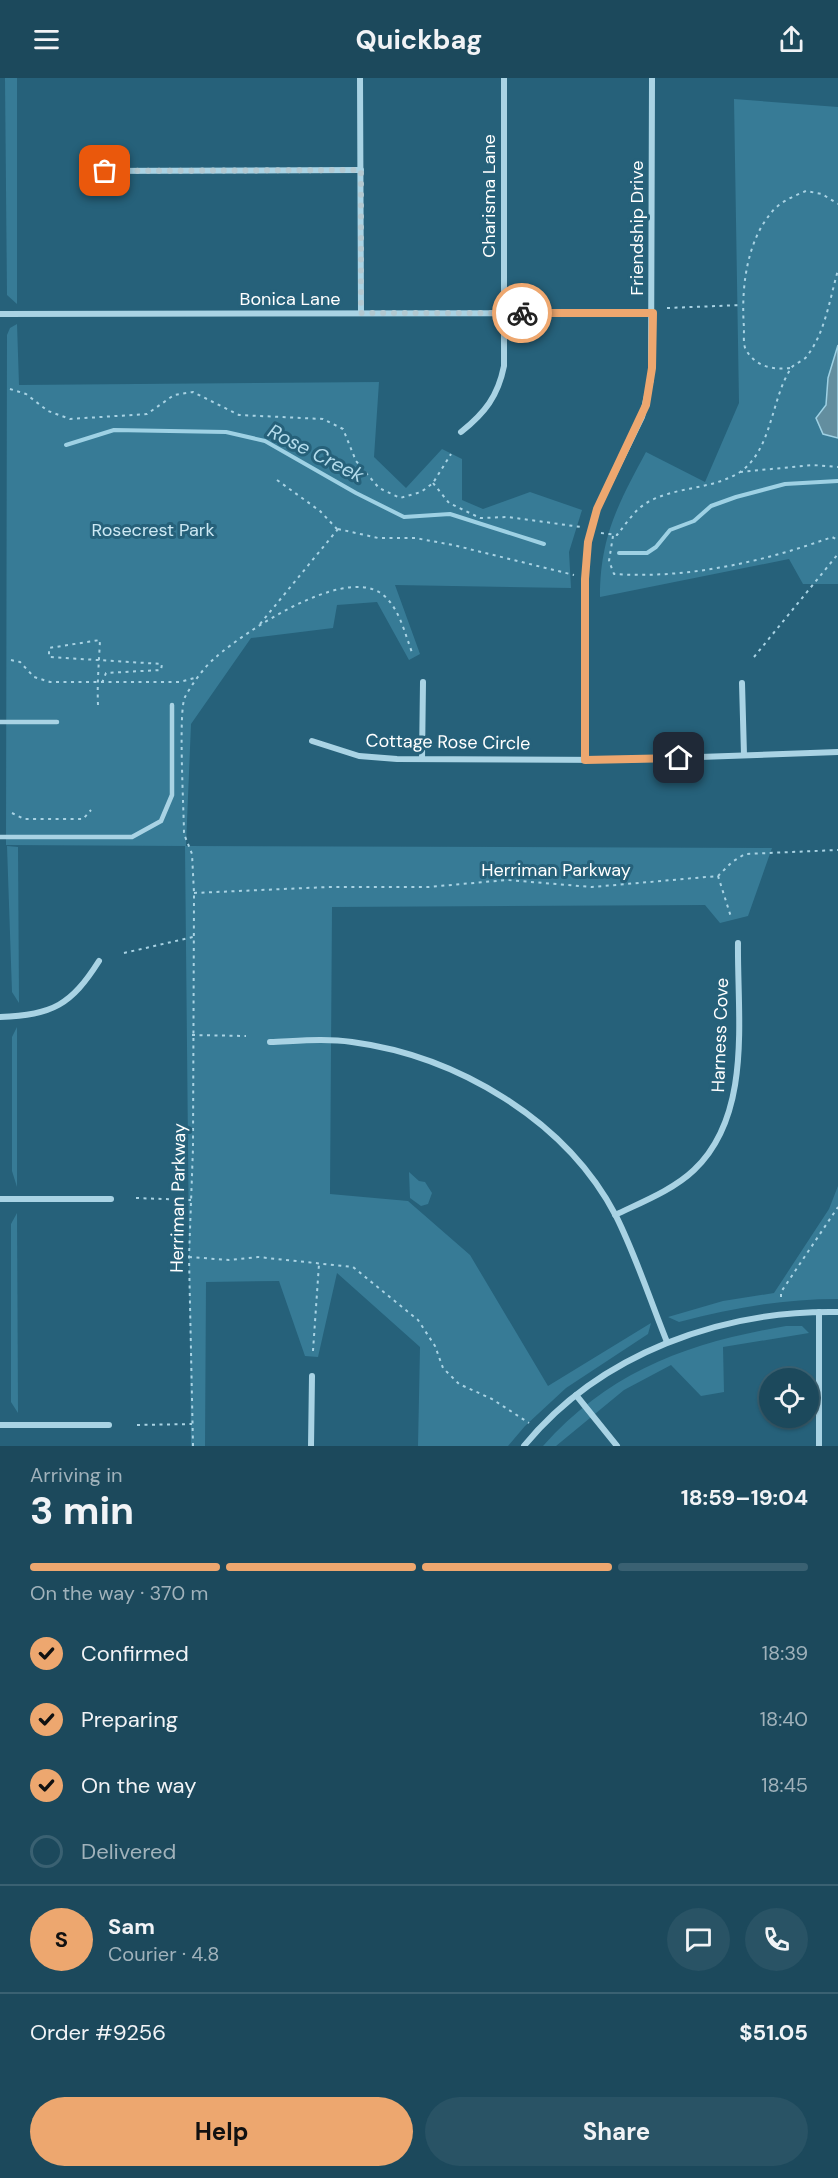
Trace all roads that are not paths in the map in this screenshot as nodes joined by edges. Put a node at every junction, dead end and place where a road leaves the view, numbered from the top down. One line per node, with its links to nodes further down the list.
1 (360, 78): 4 (street)
2 (504, 78): 7 (street, Charisma Lane)
3 (652, 78): 8 (street, Friendship Drive)
4 (361, 170): 5 (street); 6 (street)
5 (82, 171)
6 (361, 313): 7 (street, Bonica Lane); 9 (street, Bonica Lane)
7 (504, 313): 8 (street, Bonica Lane); 10 (street, Charisma Lane)
8 (653, 313): 20 (street, Friendship Drive)
9 (0, 314)
10 (461, 432)
11 (423, 682): 19 (street)
12 (742, 682): 18 (street)
13 (172, 705): 21 (lane)
14 (0, 722): 15 (lane)
15 (57, 722)
16 (312, 741): 19 (street, Cottage Rose Circle)
17 (838, 752): 18 (street, Cottage Rose Circle)
18 (744, 755): 20 (street, Cottage Rose Circle)
19 (422, 759): 20 (street, Cottage Rose Circle)
20 (585, 760)
21 (0, 837)
22 (738, 943): 28 (street, Harness Cove)
23 (99, 961): 24 (street)
24 (0, 1017)
25 (270, 1042): 28 (street)
26 (111, 1199): 27 (street)
27 (0, 1200)
28 (615, 1215): 31 (street)
29 (819, 1312): 30 (street); 31 (street); 39 (street)
30 (838, 1312)
31 (667, 1342): 33 (street)
32 (312, 1376): 36 (street)
33 (576, 1395): 37 (street); 38 (street)
34 (0, 1425): 35 (street)
35 (109, 1425)
36 (311, 1446)
37 (524, 1446)
38 (617, 1446)
39 (819, 1446)

